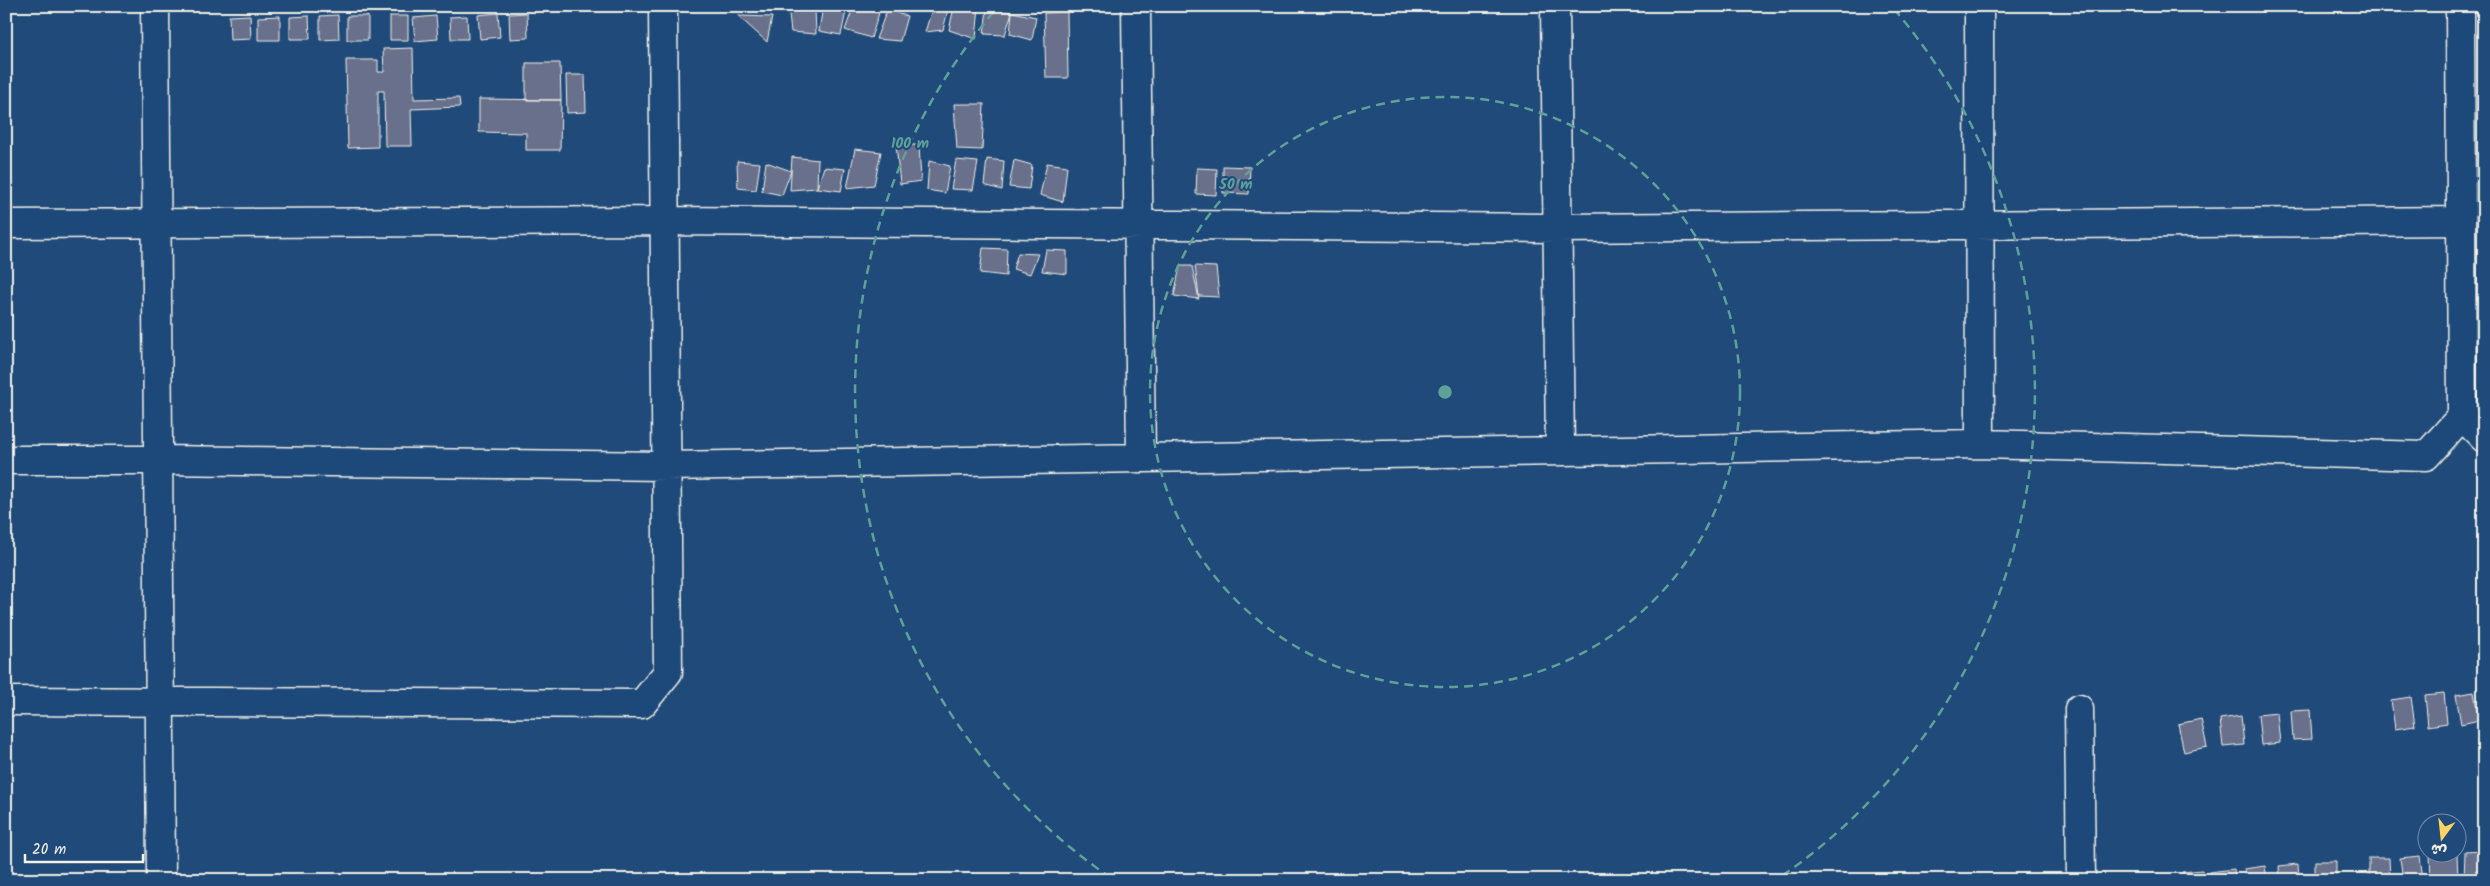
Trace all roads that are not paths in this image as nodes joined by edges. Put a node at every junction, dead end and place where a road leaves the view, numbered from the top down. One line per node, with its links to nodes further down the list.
1 (155, 6): 12 (street)
2 (662, 6): 7 (street)
3 (1136, 6): 9 (street)
4 (1555, 6): 13 (street)
5 (1979, 6): 10 (street)
6 (2460, 6): 8 (street)
7 (664, 221): 9 (street); 12 (street); 21 (street)
8 (2461, 221): 10 (street); 14 (street)
9 (1138, 223): 13 (street); 18 (street)
10 (1979, 223): 13 (street); 16 (street)
11 (6, 224): 12 (street)
12 (156, 225): 20 (street)
13 (1558, 228): 17 (street)
14 (2462, 416): 15 (street); 16 (street)
15 (2484, 438)
16 (1980, 444): 17 (street)
17 (1560, 451): 18 (street)
18 (1141, 458): 21 (street)
19 (6, 460): 20 (street)
20 (157, 460): 21 (street); 23 (street)
21 (666, 466): 23 (street)
22 (6, 701): 23 (street)
23 (158, 702): 25 (street)
24 (2078, 709): 26 (street)
25 (161, 880)
26 (2081, 880)

